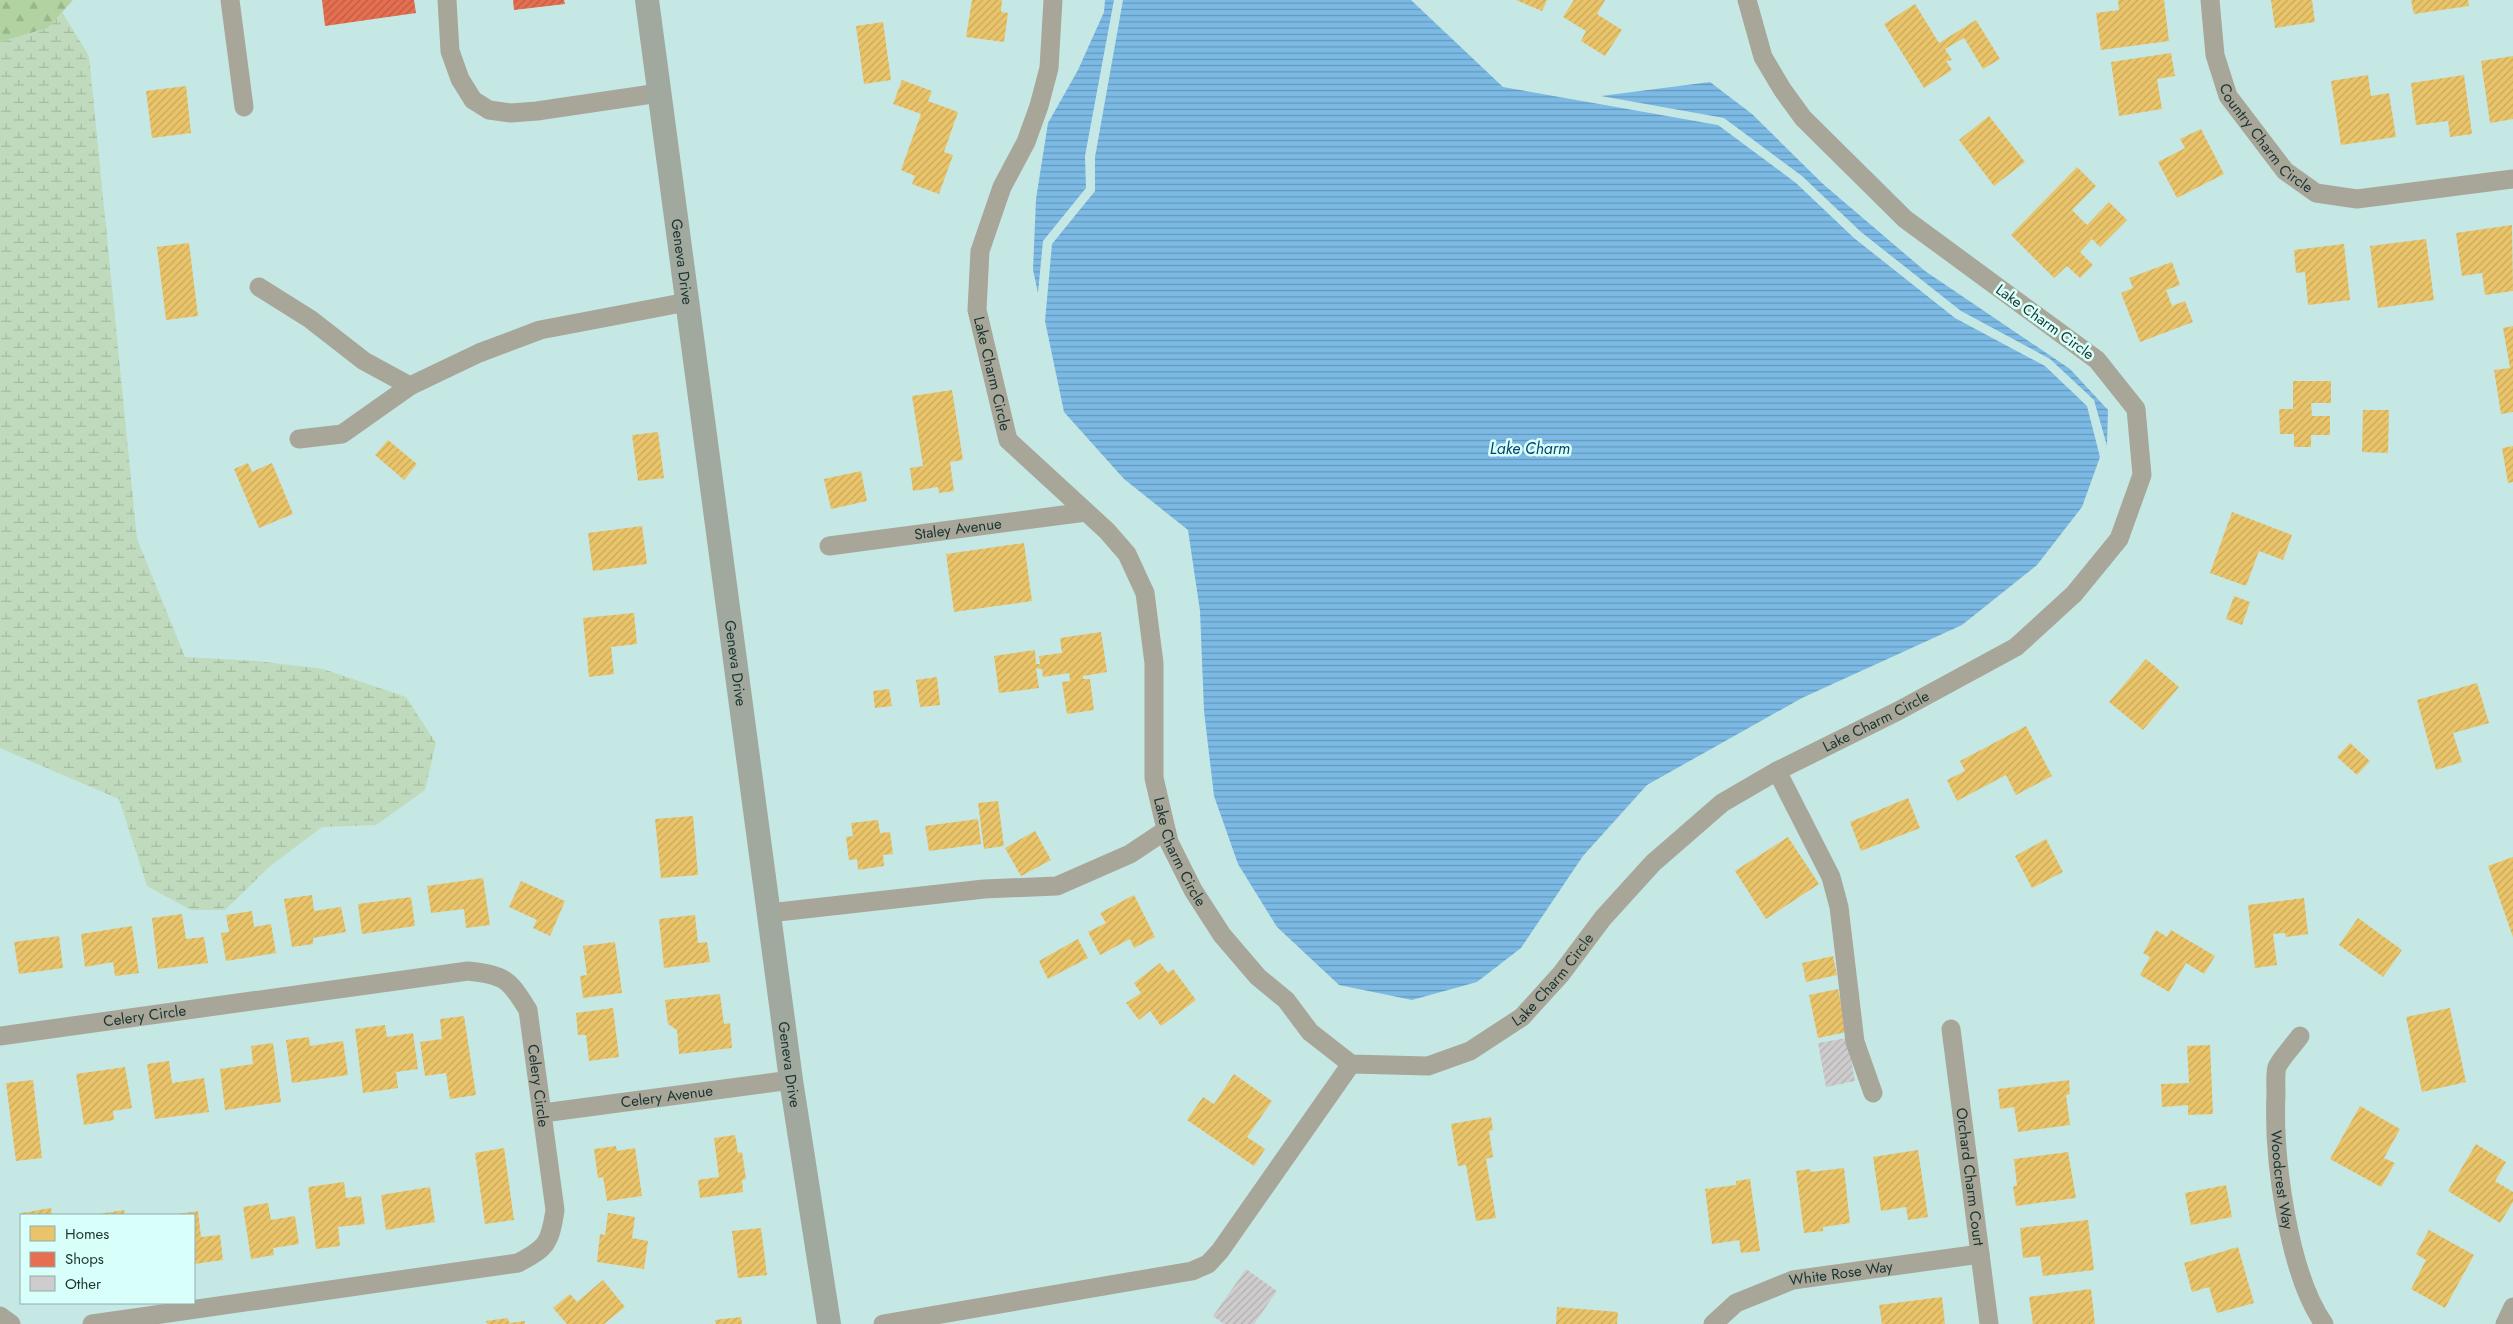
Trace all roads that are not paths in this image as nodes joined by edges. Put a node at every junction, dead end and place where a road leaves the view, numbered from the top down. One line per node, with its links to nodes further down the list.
1 (230, 0): 8 (street)
2 (447, 0): 7 (street)
3 (647, 0): 7 (main road, Geneva Drive)
4 (1054, 0): 14 (street, Lake Charm Circle)
5 (1747, 0): 16 (street, Lake Charm Circle)
6 (2210, 0): 9 (street, Country Charm Circle)
7 (659, 93): 11 (main road, Geneva Drive)
8 (244, 107)
9 (2513, 179)
10 (259, 287): 12 (street)
11 (687, 302): 12 (street); 18 (main road, Geneva Drive)
12 (410, 386): 13 (street)
13 (299, 439)
14 (1086, 512): 15 (street, Staley Avenue); 17 (street, Lake Charm Circle)
15 (829, 546)
16 (1777, 771): 22 (street, Lake Charm Circle); 24 (street)
17 (1166, 830): 18 (street); 22 (street, Lake Charm Circle)
18 (769, 913): 23 (main road, Geneva Drive)
19 (1951, 1029): 26 (street, Orchard Charm Court)
20 (0, 1036): 25 (street, Celery Circle)
21 (2300, 1036): 35 (street, Woodcrest Way)
22 (1351, 1064): 32 (street)
23 (791, 1080): 25 (street, Celery Avenue); 31 (main road, Geneva Drive)
24 (1873, 1093)
25 (543, 1113): 30 (street, Celery Circle)
26 (1980, 1254): 33 (street, White Rose Way); 34 (street, Orchard Charm Court)
27 (2513, 1307): 36 (street)
28 (0, 1316): 29 (street)
29 (11, 1324)
30 (92, 1324)
31 (829, 1324)
32 (883, 1324)
33 (1713, 1324)
34 (1989, 1324)
35 (2324, 1324)
36 (2505, 1324)

